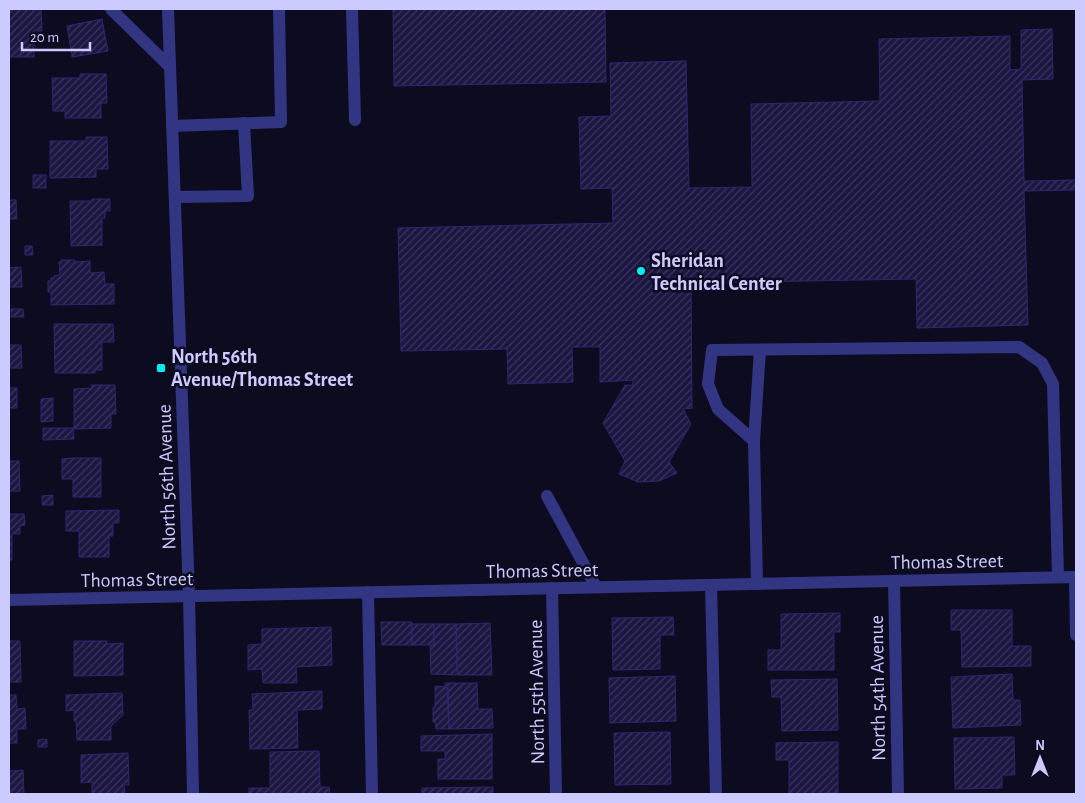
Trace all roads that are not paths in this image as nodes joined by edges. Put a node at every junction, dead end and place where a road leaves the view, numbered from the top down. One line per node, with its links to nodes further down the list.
1 (111, 9): 5 (street)
2 (168, 9): 5 (street, North 56th Avenue)
3 (279, 9): 7 (street)
4 (352, 9): 6 (street)
5 (170, 67): 8 (street, North 56th Avenue)
6 (355, 120)
7 (244, 123): 8 (street); 9 (street)
8 (172, 126): 9 (street, North 56th Avenue)
9 (175, 197): 21 (street, North 56th Avenue)
10 (760, 350): 11 (street); 11 (street); 14 (street)
11 (754, 441): 16 (street)
12 (548, 496): 18 (street)
13 (1075, 576): 14 (street, Thomas Street); 23 (street)
14 (1058, 577): 15 (street, Thomas Street)
15 (894, 581): 16 (street, Thomas Street); 28 (street, North 54th Avenue)
16 (757, 584): 17 (street, Thomas Street)
17 (711, 585): 18 (street, Thomas Street); 27 (street)
18 (596, 587): 19 (street, Thomas Street)
19 (552, 588): 20 (street, Thomas Street); 26 (street, North 55th Avenue)
20 (368, 592): 21 (street, Thomas Street); 25 (street)
21 (189, 596): 22 (street, Thomas Street); 24 (street, North 56th Avenue)
22 (9, 600)
23 (1076, 635)
24 (193, 794)
25 (372, 794)
26 (556, 794)
27 (716, 794)
28 (898, 794)

